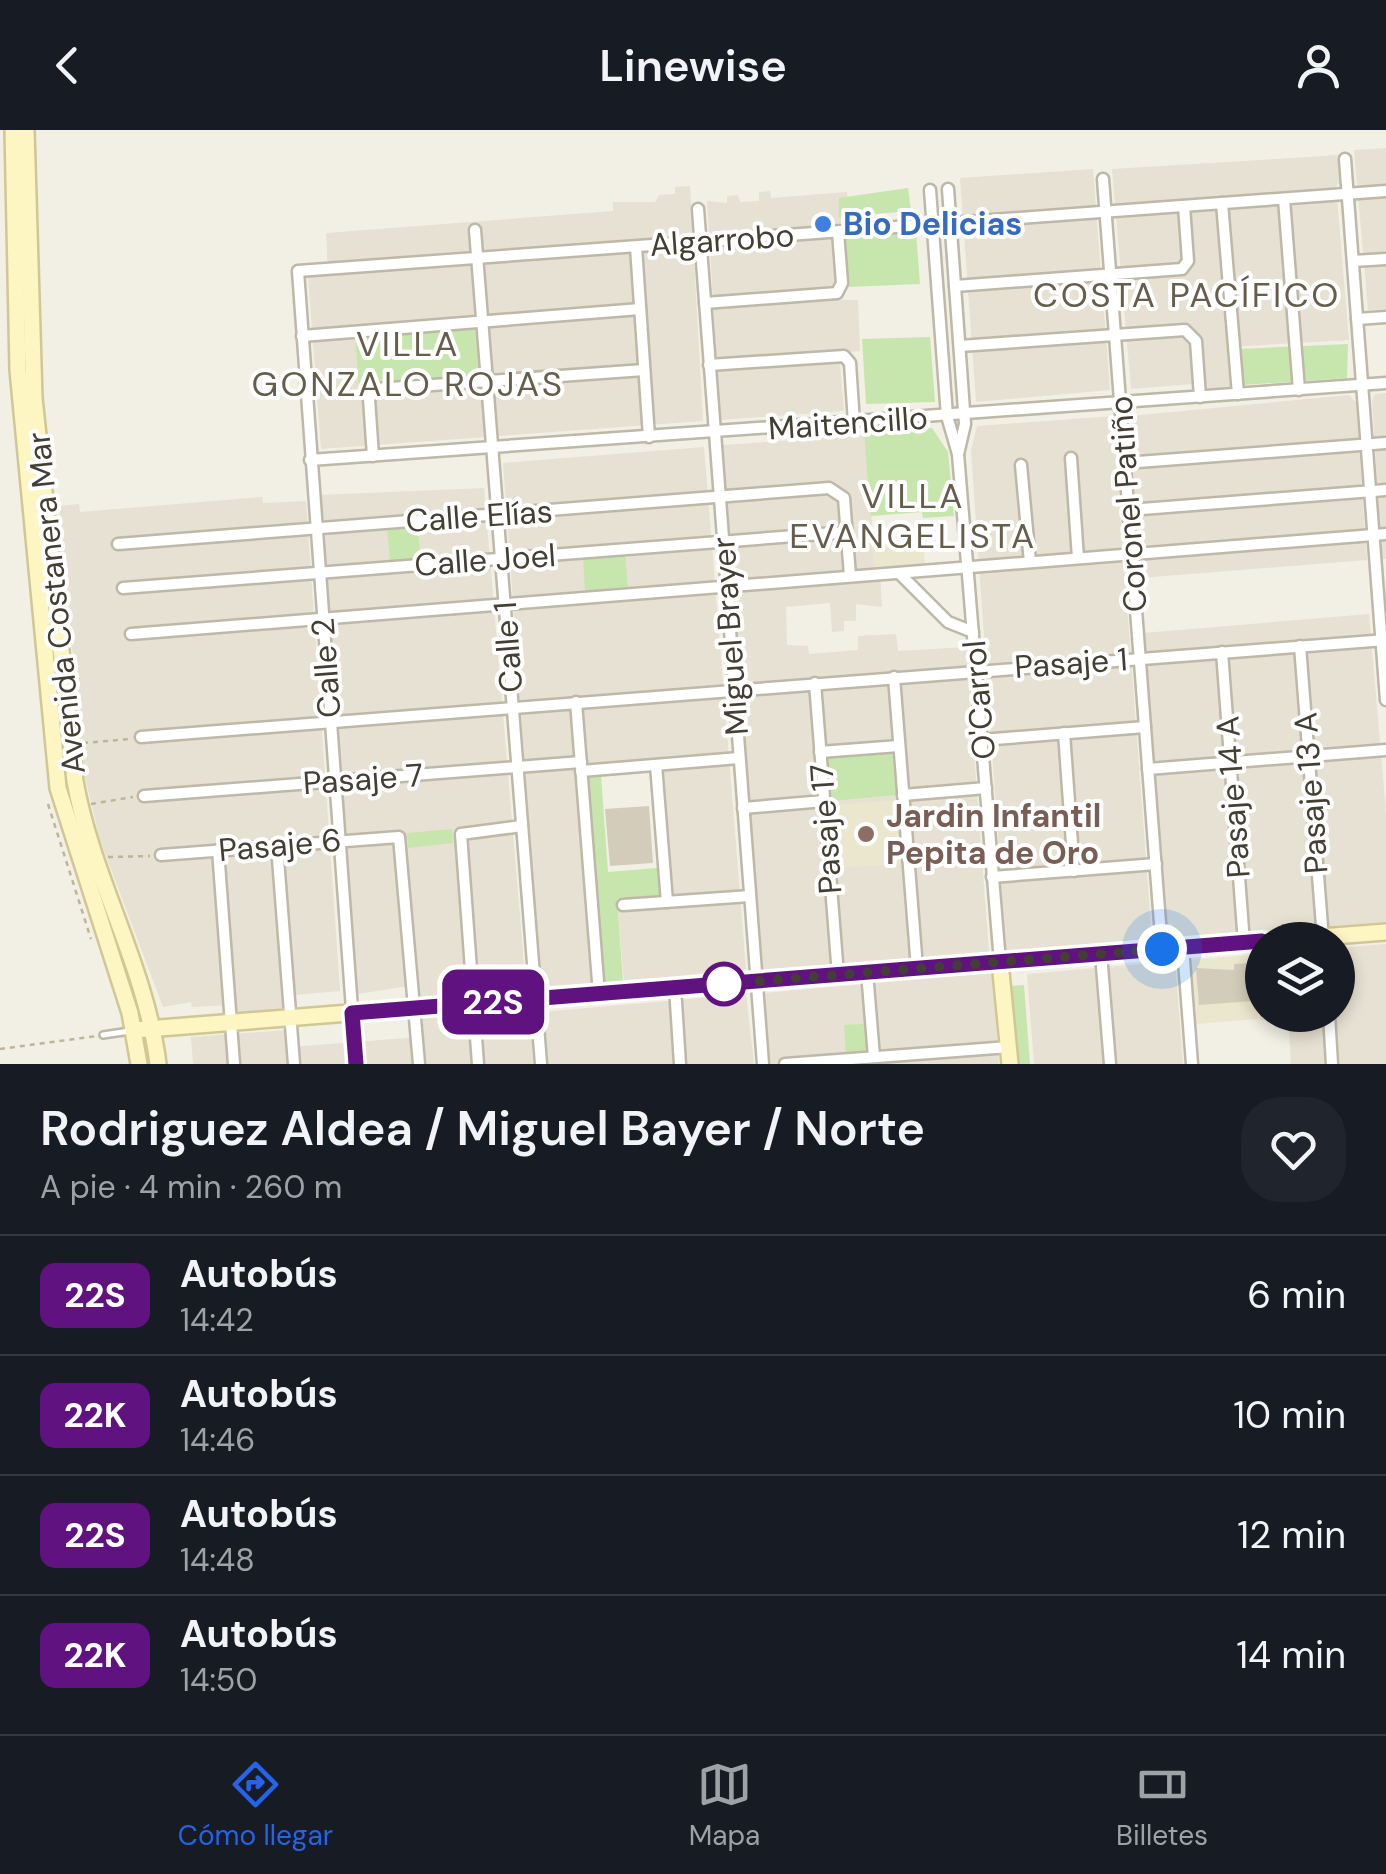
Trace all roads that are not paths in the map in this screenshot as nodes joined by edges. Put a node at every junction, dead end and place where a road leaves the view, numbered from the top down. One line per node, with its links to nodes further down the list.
1 (13, 130): 145 (street, Avenida Costanera Mar)
2 (26, 130): 144 (street, Avenida Costanera Mar)
3 (1345, 159): 8 (street)
4 (1103, 179): 13 (street, Coronel Patiño)
5 (948, 189): 14 (street, O'Carrol)
6 (930, 190): 15 (street, O'Carrol)
7 (1386, 191): 8 (street, Algarrobo)
8 (1348, 194): 9 (street, Algarrobo); 22 (street)
9 (1284, 199): 10 (street, Algarrobo); 39 (street)
10 (1222, 204): 11 (street, Algarrobo); 40 (street)
11 (1184, 206): 13 (street, Algarrobo); 24 (street)
12 (698, 209): 18 (street, Miguel Brayer)
13 (1106, 212): 14 (street, Algarrobo); 24 (street, Coronel Patiño)
14 (950, 224): 15 (street, Algarrobo); 25 (street, O'Carrol)
15 (932, 225): 17 (street, Algarrobo); 44 (street, O'Carrol)
16 (476, 230): 20 (street, Calle 1)
17 (838, 232): 18 (street, Algarrobo); 26 (street)
18 (701, 242): 19 (street, Algarrobo); 26 (street, Miguel Brayer)
19 (636, 247): 20 (street, Algarrobo); 27 (street)
20 (478, 258): 23 (street, Algarrobo); 30 (street, Calle 1)
21 (1386, 258): 22 (street)
22 (1353, 261): 29 (street)
23 (298, 271): 32 (street, Calle 2)
24 (1110, 274): 25 (street); 31 (street, Coronel Patiño)
25 (955, 286): 33 (street, O'Carrol)
26 (705, 303): 34 (street, Miguel Brayer)
27 (640, 309): 30 (street); 35 (street)
28 (1386, 317): 29 (street)
29 (1357, 319): 38 (street)
30 (483, 322): 32 (street); 36 (street, Calle 1)
31 (1115, 335): 33 (street); 41 (street); 42 (street, Coronel Patiño)
32 (302, 336): 54 (street, Calle 2)
33 (960, 346): 43 (street, O'Carrol)
34 (709, 365): 45 (street); 46 (street, Miguel Brayer)
35 (644, 370): 36 (street); 47 (street)
36 (488, 381): 50 (street, Calle 1); 52 (street)
37 (1386, 383): 38 (street, Maitencillo)
38 (1362, 385): 39 (street, Maitencillo); 49 (street)
39 (1300, 390): 40 (street, Maitencillo)
40 (1238, 394): 41 (street, Maitencillo)
41 (1200, 397): 42 (street, Maitencillo)
42 (1120, 403): 43 (street, Maitencillo); 55 (street, Coronel Patiño)
43 (965, 415): 44 (street, Maitencillo); 51 (street, O'Carrol)
44 (947, 416): 45 (street, Maitencillo); 51 (street, O'Carrol)
45 (854, 423): 46 (street, Maitencillo)
46 (714, 433): 47 (street, Maitencillo); 59 (street, Miguel Brayer)
47 (649, 437): 50 (street, Maitencillo)
48 (1386, 443): 49 (street)
49 (1367, 444): 55 (street); 58 (street)
50 (493, 449): 52 (street, Maitencillo); 61 (street, Calle 1)
51 (958, 454): 71 (street, O'Carrol)
52 (373, 456): 54 (street, Maitencillo)
53 (1071, 458): 68 (street)
54 (310, 460): 62 (street, Calle 2)
55 (1125, 463): 60 (street, Coronel Patiño)
56 (1021, 465): 70 (street)
57 (1386, 490): 58 (street)
58 (1370, 491): 60 (street); 64 (street)
59 (719, 497): 61 (street, Calle Elías); 63 (street, Calle Elías); 65 (street, Miguel Brayer)
60 (1128, 510): 67 (street, Coronel Patiño)
61 (498, 514): 62 (street, Calle Elías); 69 (street, Calle 1)
62 (316, 528): 66 (street, Calle Elías); 72 (street, Calle 2)
63 (847, 532): 65 (street, Calle Joel); 74 (street)
64 (1380, 534): 67 (street); 81 (street)
65 (722, 542): 69 (street, Calle Joel); 75 (street, Miguel Brayer)
66 (118, 544)
67 (1132, 554): 68 (street); 84 (street, Coronel Patiño)
68 (1078, 558): 70 (street)
69 (502, 559): 72 (street, Calle Joel); 77 (street, Calle 1)
70 (1030, 562): 71 (street)
71 (968, 567): 73 (street); 79 (street, O'Carrol)
72 (319, 573): 76 (street, Calle Joel); 78 (street, Calle 2)
73 (899, 573): 74 (street); 79 (street)
74 (850, 576): 75 (street)
75 (726, 586): 77 (street); 88 (street, Miguel Brayer)
76 (123, 588)
77 (505, 604): 78 (street); 91 (street, Calle 1)
78 (322, 619): 80 (street); 92 (street, Calle 2)
79 (973, 632): 85 (street, O'Carrol)
80 (130, 634)
81 (1384, 640): 82 (street, Pasaje 1); 89 (street)
82 (1300, 646): 83 (street, Pasaje 1); 100 (street, Pasaje 13 A)
83 (1222, 652): 84 (street, Pasaje 1); 102 (street, Pasaje 14 A)
84 (1140, 658): 85 (street, Pasaje 1); 93 (street, Coronel Patiño)
85 (976, 671): 86 (street, Pasaje 1); 96 (street, O'Carrol)
86 (894, 677): 87 (street, Pasaje 1); 97 (street)
87 (815, 683): 88 (street, Pasaje 1); 99 (street, Pasaje 17)
88 (734, 689): 90 (street, Pasaje 1); 101 (street, Miguel Brayer)
89 (1386, 700)
90 (576, 702): 91 (street, Pasaje 1); 105 (street)
91 (513, 707): 92 (street, Pasaje 1); 104 (street, Calle 1)
92 (330, 722): 95 (street, Pasaje 1); 107 (street, Calle 2)
93 (1145, 727): 94 (street); 106 (street, Coronel Patiño)
94 (1064, 733): 96 (street); 119 (street)
95 (141, 738)
96 (982, 740): 108 (street, O'Carrol)
97 (900, 746): 99 (street); 109 (street)
98 (1386, 750): 100 (street)
99 (820, 752): 111 (street, Pasaje 17)
100 (1308, 756): 102 (street); 124 (street, Pasaje 13 A)
101 (739, 758): 103 (street, Pasaje 7); 112 (street, Miguel Brayer)
102 (1230, 762): 106 (street); 127 (street, Pasaje 14 A)
103 (656, 765): 105 (street, Pasaje 7); 122 (street)
104 (518, 767): 105 (street, Pasaje 7); 107 (street, Pasaje 7); 113 (street, Calle 1)
105 (581, 767): 137 (street)
106 (1148, 769): 118 (street, Coronel Patiño)
107 (334, 781): 110 (street, Pasaje 7); 114 (street, Calle 2)
108 (986, 788): 109 (street); 120 (street, O'Carrol)
109 (903, 795): 132 (street)
110 (144, 796)
111 (824, 801): 112 (street); 134 (street, Pasaje 17)
112 (743, 808): 121 (street, Miguel Brayer)
113 (522, 826): 138 (street, Calle 1); 139 (street)
114 (339, 840): 115 (street, Pasaje 6); 140 (street, Pasaje 6); 141 (street, Calle 2)
115 (276, 846): 116 (street, Pasaje 6); 142 (street)
116 (218, 850): 117 (street, Pasaje 6); 143 (street)
117 (161, 856)
118 (1156, 864): 119 (street); 129 (street, Coronel Patiño)
119 (1074, 870): 120 (street)
120 (992, 877): 131 (street, O'Carrol)
121 (750, 896): 122 (street); 135 (street, Miguel Brayer)
122 (667, 902): 123 (street)
123 (623, 904)
124 (1322, 922)
125 (1386, 932): 126 (street)
126 (1355, 935)
127 (1244, 943): 128 (street)
128 (1183, 948): 129 (street); 164 (street)
129 (1162, 949): 130 (street)
130 (1101, 954): 131 (street); 163 (street)
131 (1000, 962): 132 (street); 148 (street, O'Carrol)
132 (917, 968): 133 (street)
133 (867, 972): 134 (street); 149 (street)
134 (838, 975): 135 (street)
135 (756, 981): 136 (street); 161 (street, Miguel Brayer)
136 (675, 988): 137 (street); 160 (street)
137 (598, 994): 138 (street)
138 (536, 999): 139 (street); 159 (street, Calle 1)
139 (474, 1004): 140 (street); 158 (street)
140 (414, 1008): 141 (street); 157 (street)
141 (352, 1013): 142 (street); 156 (street, Calle 2)
142 (290, 1018): 143 (street); 155 (street)
143 (231, 1023): 144 (street); 154 (street)
144 (153, 1029): 145 (street); 153 (street, Avenida Costanera Mar)
145 (134, 1030): 147 (lane); 152 (street, Avenida Costanera Mar)
146 (1330, 1032): 165 (street)
147 (104, 1035)
148 (1009, 1056): 150 (street)
149 (874, 1057): 150 (street); 151 (street)
150 (924, 1059)
151 (846, 1062): 162 (street)
152 (139, 1064)
153 (158, 1064)
154 (234, 1064)
155 (294, 1064)
156 (356, 1064)
157 (419, 1064)
158 (478, 1064)
159 (541, 1064)
160 (680, 1064)
161 (763, 1064)
162 (785, 1064)
163 (1110, 1064)
164 (1192, 1064)
165 (1332, 1064)

